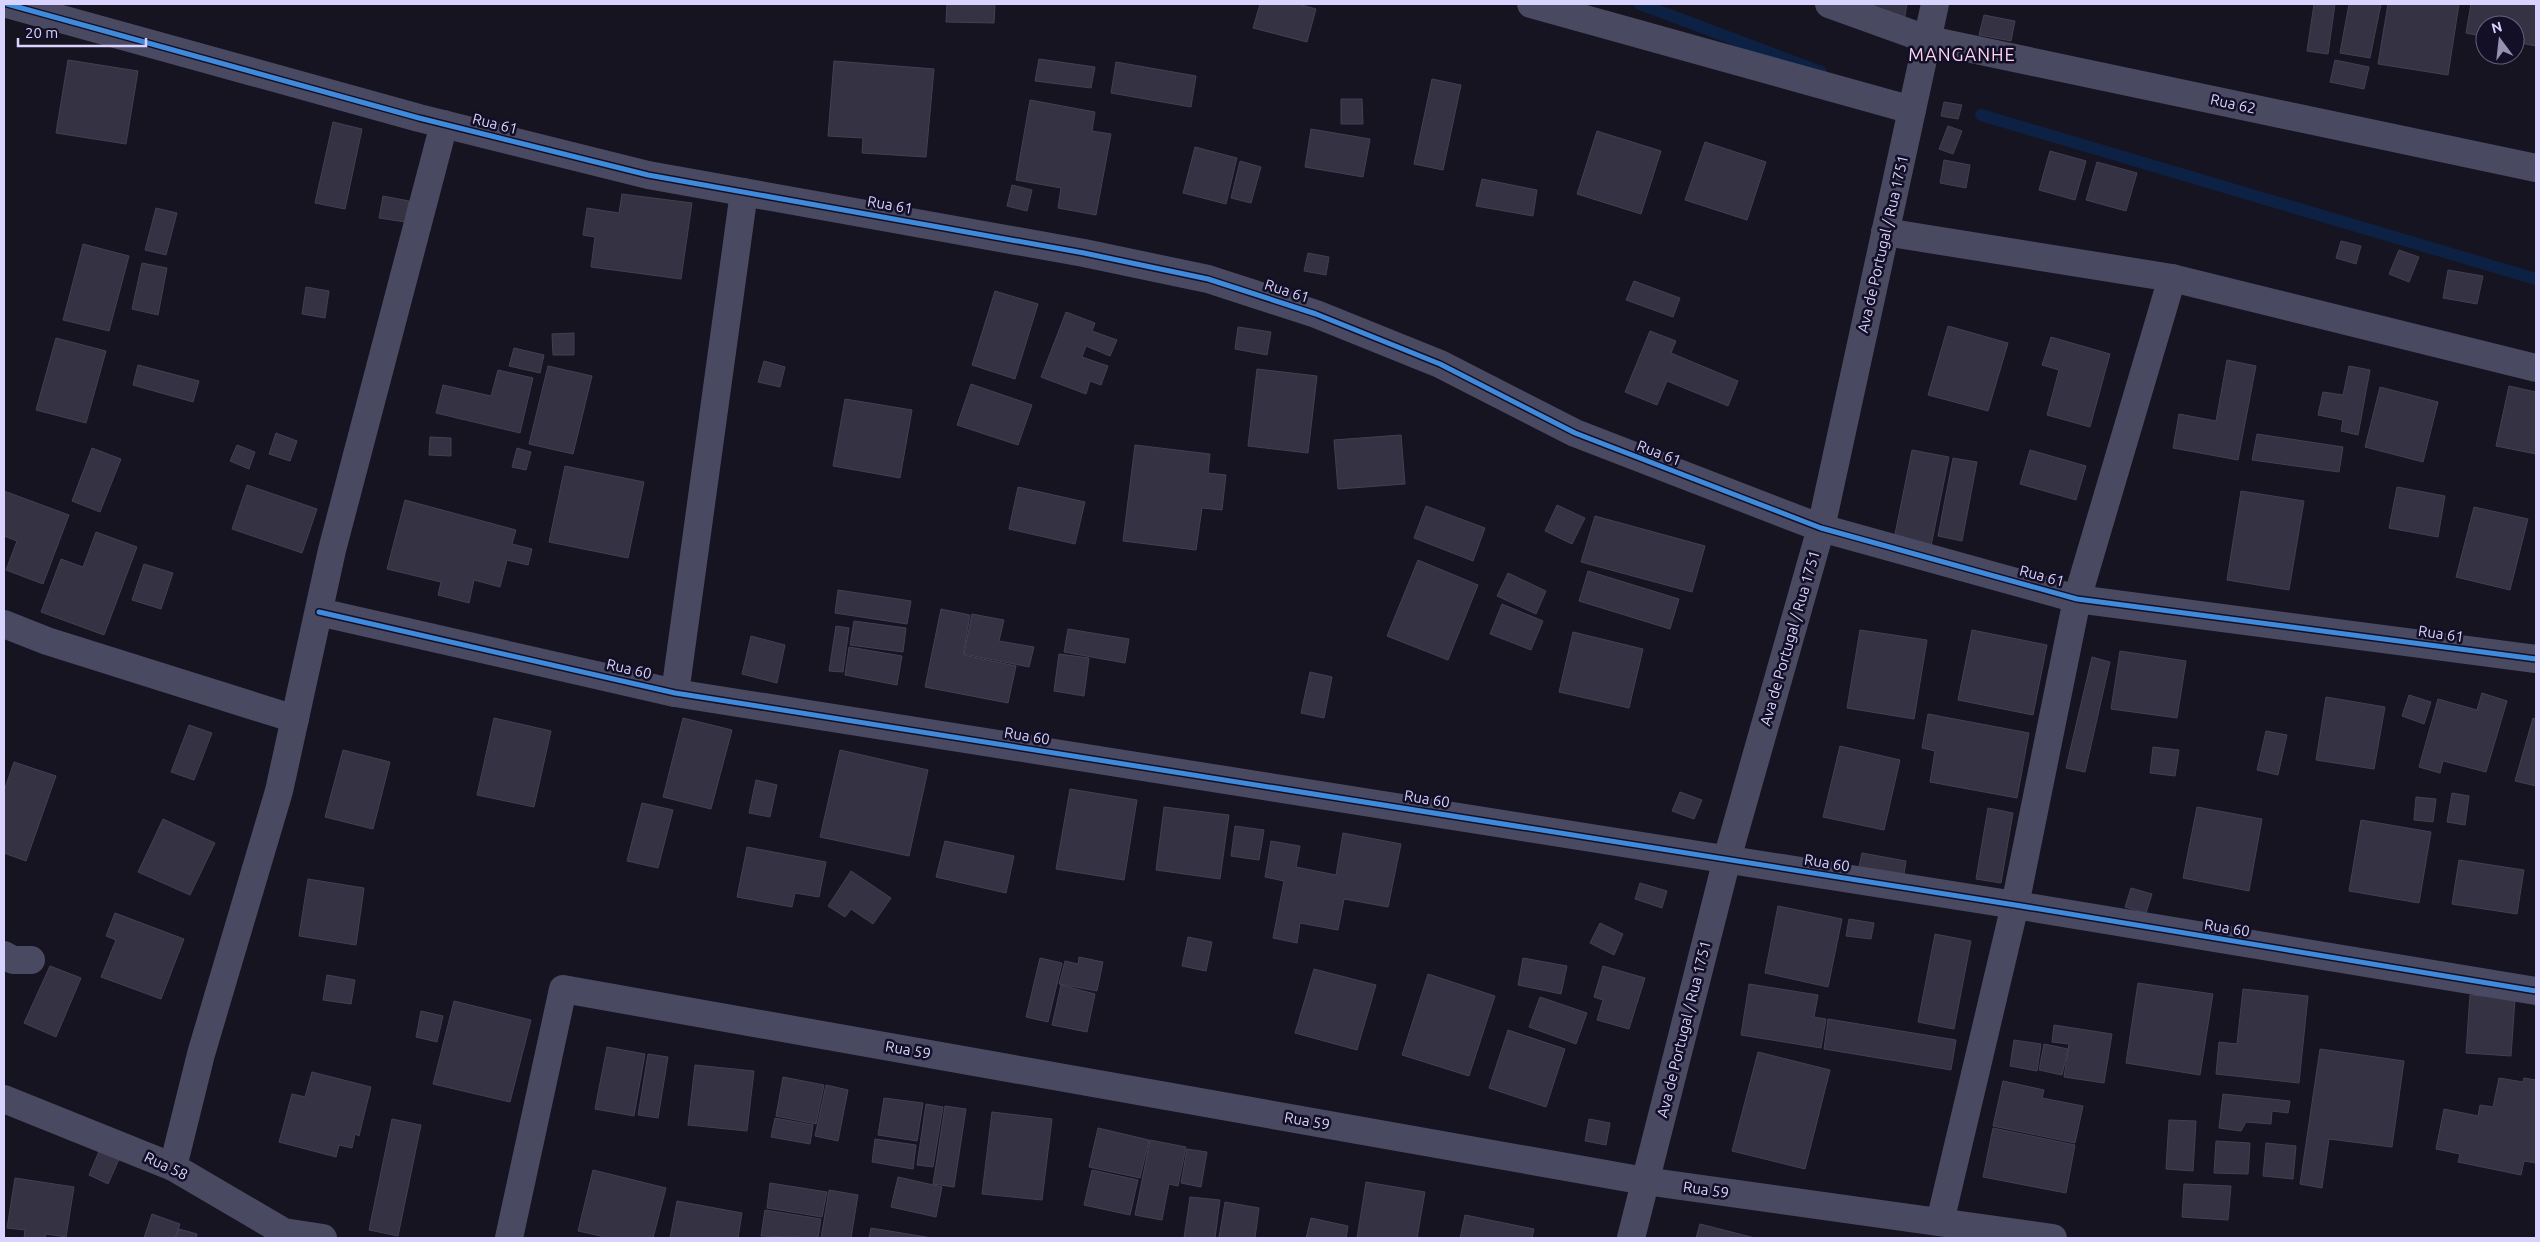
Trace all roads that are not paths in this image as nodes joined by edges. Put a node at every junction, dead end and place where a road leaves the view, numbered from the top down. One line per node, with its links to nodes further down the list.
1 (7, 4): 7 (street, Rua 61)
2 (1531, 4): 6 (street)
3 (1829, 4): 5 (street, Rua 62)
4 (1936, 4): 5 (street, Ava de Portugal / Rua 1751)
5 (1929, 40): 6 (street, Ava de Portugal / Rua 1751); 8 (street, Rua 62)
6 (1912, 110): 10 (street, Ava de Portugal / Rua 1751)
7 (444, 124): 9 (street, Rua 61); 15 (street)
8 (2536, 168)
9 (744, 192): 13 (street, Rua 61); 18 (street)
10 (1885, 232): 11 (street); 13 (street, Ava de Portugal / Rua 1751)
11 (2172, 278): 12 (street); 14 (street)
12 (2536, 368)
13 (1821, 528): 14 (street, Rua 61); 20 (street, Ava de Portugal / Rua 1751)
14 (2077, 599): 17 (street, Rua 61); 21 (street)
15 (319, 612): 18 (street, Rua 60); 19 (street)
16 (4, 624): 19 (street)
17 (2536, 659)
18 (675, 692): 20 (street, Rua 60)
19 (294, 719): 26 (street)
20 (1727, 859): 21 (street, Rua 60); 27 (street, Ava de Portugal / Rua 1751)
21 (2015, 905): 24 (street, Rua 60); 28 (street)
22 (4, 956): 23 (street)
23 (31, 960)
24 (2536, 991)
25 (4, 1098): 26 (street, Rua 58)
26 (173, 1167): 29 (street, Rua 58)
27 (1645, 1181): 28 (street, Rua 59); 30 (street, Rua 59); 31 (street, Ava de Portugal / Rua 1751)
28 (1940, 1222): 32 (street, Rua 59)
29 (324, 1238)
30 (509, 1238)
31 (1631, 1238)
32 (2053, 1238)

